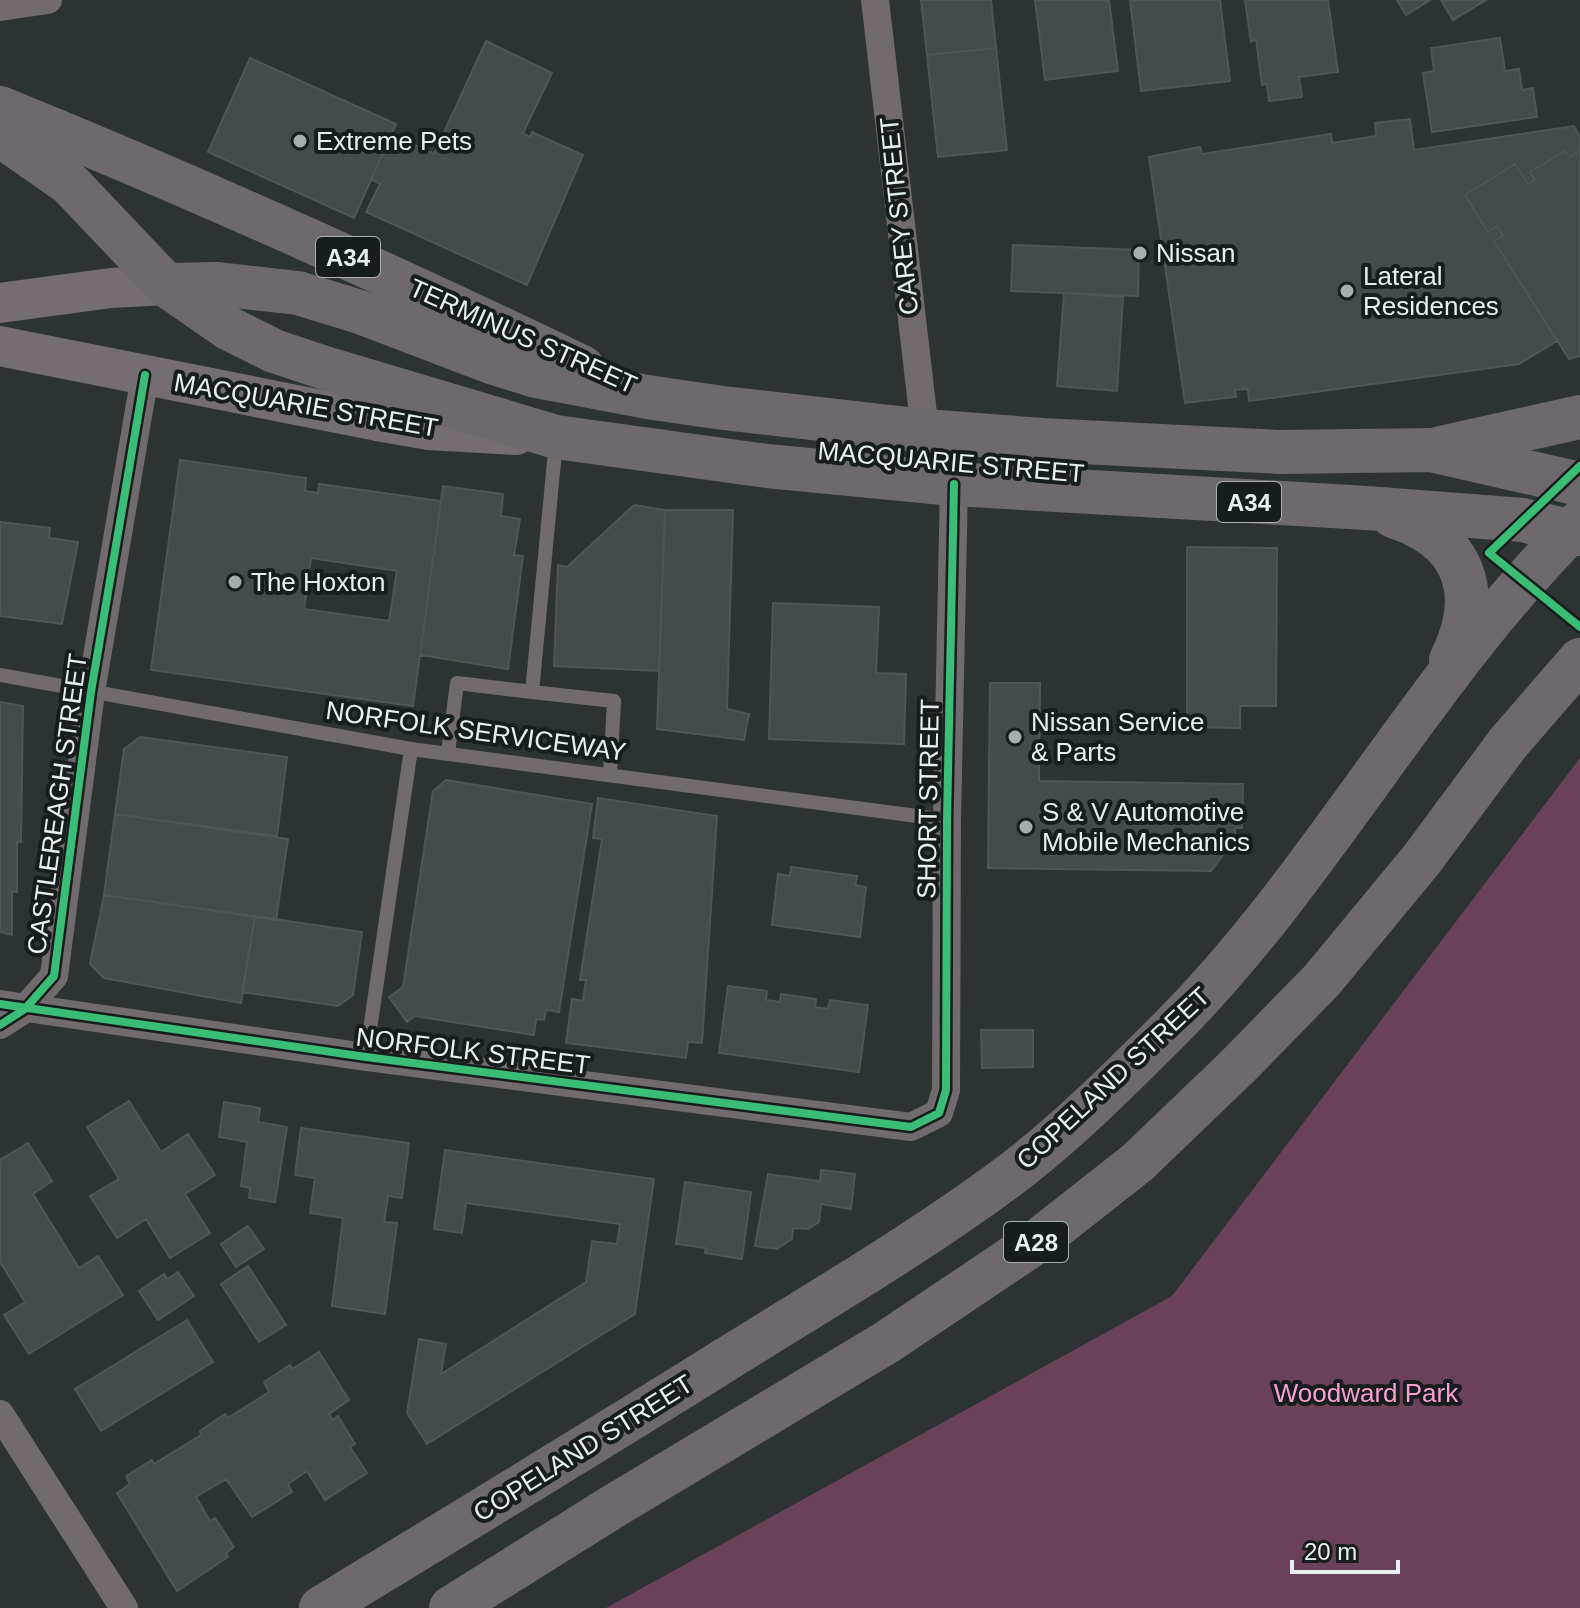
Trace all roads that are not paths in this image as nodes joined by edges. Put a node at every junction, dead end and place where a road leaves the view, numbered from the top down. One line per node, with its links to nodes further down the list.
1 (48, 0): 3 (street)
2 (875, 0): 12 (street, CAREY STREET)
3 (0, 7)
4 (0, 108): 10 (highway, TERMINUS STREET / A34)
5 (0, 135): 6 (highway, A34)
6 (166, 285): 7 (street, MACQUARIE STREET); 10 (highway, MACQUARIE STREET); 13 (highway, A34)
7 (0, 303)
8 (0, 346): 9 (street, MACQUARIE STREET)
9 (145, 375): 13 (street, MACQUARIE STREET); 22 (street, CASTLEREAGH STREET)
10 (696, 404): 12 (highway, MACQUARIE STREET / A34)
11 (1580, 417): 14 (highway)
12 (925, 431): 14 (highway, MACQUARIE STREET / A34)
13 (556, 437): 15 (highway, MACQUARIE STREET / A34); 23 (lane)
14 (1431, 450): 16 (highway, MACQUARIE STREET / A34)
15 (954, 484): 17 (highway, MACQUARIE STREET / A34); 27 (street, SHORT STREET)
16 (1580, 484)
17 (1367, 508): 18 (highway, MACQUARIE STREET / A34); 21 (highway)
18 (1577, 529): 21 (highway, COPELAND STREET / A28)
19 (1580, 660): 35 (highway, A28)
20 (0, 675): 22 (lane, NORFOLK SERVICEWAY)
21 (1443, 678): 34 (highway, COPELAND STREET / A28)
22 (91, 692): 24 (lane, NORFOLK SERVICEWAY); 28 (street, CASTLEREAGH STREET)
23 (532, 692): 25 (lane); 26 (lane)
24 (411, 749): 25 (lane, NORFOLK SERVICEWAY); 30 (lane)
25 (448, 753): 26 (lane, NORFOLK SERVICEWAY)
26 (610, 775): 27 (lane, NORFOLK SERVICEWAY)
27 (947, 820): 31 (street, SHORT STREET)
28 (13, 1006): 29 (street, CASTLEREAGH STREET); 30 (street, NORFOLK STREET)
29 (0, 1025)
30 (366, 1057): 31 (street, NORFOLK STREET)
31 (939, 1113)
32 (0, 1414): 33 (street)
33 (124, 1608)
34 (321, 1608)
35 (451, 1608)

